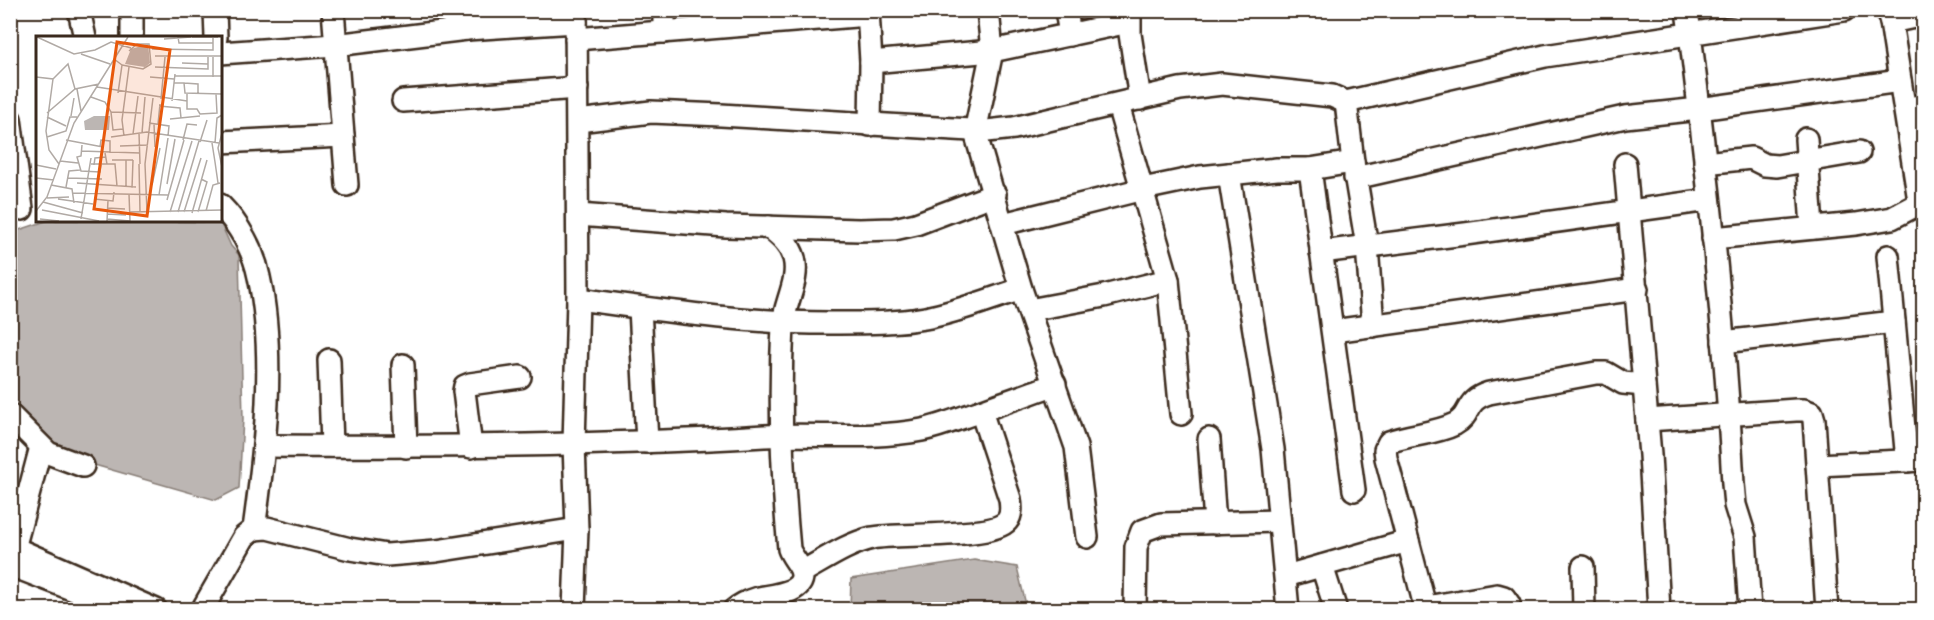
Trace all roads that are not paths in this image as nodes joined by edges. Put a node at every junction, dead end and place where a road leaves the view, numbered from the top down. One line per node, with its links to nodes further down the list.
1 (80, 10): 19 (street)
2 (132, 10): 20 (street)
3 (215, 10): 21 (street)
4 (333, 10): 22 (street)
5 (664, 10): 16 (street)
6 (988, 10): 23 (street)
7 (1066, 10): 18 (street)
8 (1687, 10): 17 (street)
9 (1844, 10): 17 (street)
10 (868, 13): 16 (street); 25 (street)
11 (1923, 15): 13 (street)
12 (1130, 16): 18 (street); 28 (street)
13 (1889, 16): 26 (street)
14 (467, 20): 15 (street); 22 (street)
15 (576, 24): 16 (street); 27 (street)
16 (664, 32)
17 (1690, 34): 30 (street); 33 (street)
18 (1070, 35): 23 (street)
19 (85, 36)
20 (132, 36)
21 (216, 36)
22 (335, 45): 24 (street); 38 (street)
23 (992, 51): 25 (street); 37 (street)
24 (222, 53)
25 (871, 62): 36 (street)
26 (1900, 81): 32 (street); 33 (street)
27 (578, 88): 29 (street); 35 (street)
28 (1140, 99): 30 (street); 31 (street)
29 (403, 101)
30 (1346, 102): 46 (street)
31 (1118, 105): 37 (street); 49 (street)
32 (1914, 107): 52 (street)
33 (1699, 109): 43 (street); 46 (street)
34 (10, 119): 54 (street)
35 (578, 121): 36 (street); 56 (street)
36 (870, 125): 37 (street)
37 (975, 132): 50 (street)
38 (343, 136): 40 (street); 48 (street)
39 (1806, 139): 42 (street)
40 (222, 142)
41 (1859, 152): 42 (street)
42 (1808, 161): 43 (street); 59 (street)
43 (1705, 163): 51 (street)
44 (1625, 164): 55 (street)
45 (1310, 169): 46 (street); 47 (street); 62 (street)
46 (1354, 170): 61 (street)
47 (1229, 174): 49 (street); 98 (street)
48 (347, 185)
49 (1143, 189): 57 (street); 64 (street)
50 (995, 194): 57 (street); 58 (street)
51 (1709, 200): 55 (street); 60 (street)
52 (1922, 201): 59 (street)
53 (222, 207): 89 (street)
54 (23, 209)
55 (1630, 212): 61 (street); 66 (street)
56 (578, 214): 58 (street); 67 (street)
57 (1003, 224): 65 (street)
58 (769, 227): 70 (street)
59 (1812, 228): 60 (street)
60 (1713, 238): 74 (street)
61 (1367, 246): 62 (street); 72 (street)
62 (1321, 252): 73 (street)
63 (1888, 256): 71 (street)
64 (1168, 280): 69 (street); 82 (street)
65 (1021, 289): 69 (street); 70 (street)
66 (1637, 289): 72 (street); 79 (street)
67 (578, 299): 68 (street); 88 (street)
68 (640, 308): 70 (street); 87 (street)
69 (1029, 310): 78 (street)
70 (783, 322): 85 (street)
71 (1894, 322): 74 (street); 94 (street)
72 (1373, 326): 73 (street)
73 (1333, 331): 97 (street)
74 (1723, 342): 81 (street)
75 (329, 360): 90 (street)
76 (403, 365): 92 (street)
77 (520, 377): 93 (street)
78 (1055, 384): 80 (street); 102 (street)
79 (1644, 385): 84 (street); 103 (street)
80 (981, 411): 85 (street); 107 (street)
81 (1729, 413): 84 (street); 95 (street); 121 (street)
82 (1181, 414)
83 (10, 416): 91 (street)
84 (1647, 420): 120 (street)
85 (782, 435): 87 (street); 107 (street)
86 (1209, 439): 99 (street)
87 (647, 442): 88 (street)
88 (574, 444): 93 (street); 101 (street)
89 (265, 446): 90 (street); 100 (street)
90 (332, 446): 92 (street)
91 (41, 447): 96 (street); 104 (street)
92 (406, 447): 93 (street)
93 (471, 447)
94 (1915, 461): 95 (street)
95 (1817, 465): 122 (street)
96 (83, 466)
97 (1354, 490)
98 (1279, 521): 99 (street); 108 (street)
99 (1215, 523): 115 (street)
100 (254, 529): 101 (street); 112 (street)
101 (577, 529): 113 (street)
102 (1087, 537)
103 (1408, 541): 105 (street); 109 (street)
104 (11, 555): 110 (street); 111 (street)
105 (1322, 566): 108 (street); 117 (street)
106 (1583, 567): 119 (street)
107 (802, 572): 114 (street)
108 (1286, 576): 116 (street)
109 (1426, 608): 118 (street)
110 (122, 609)
111 (156, 609)
112 (202, 609)
113 (574, 609)
114 (734, 609)
115 (1135, 609)
116 (1288, 609)
117 (1336, 609)
118 (1509, 609)
119 (1584, 609)
120 (1659, 609)
121 (1750, 609)
122 (1827, 609)

